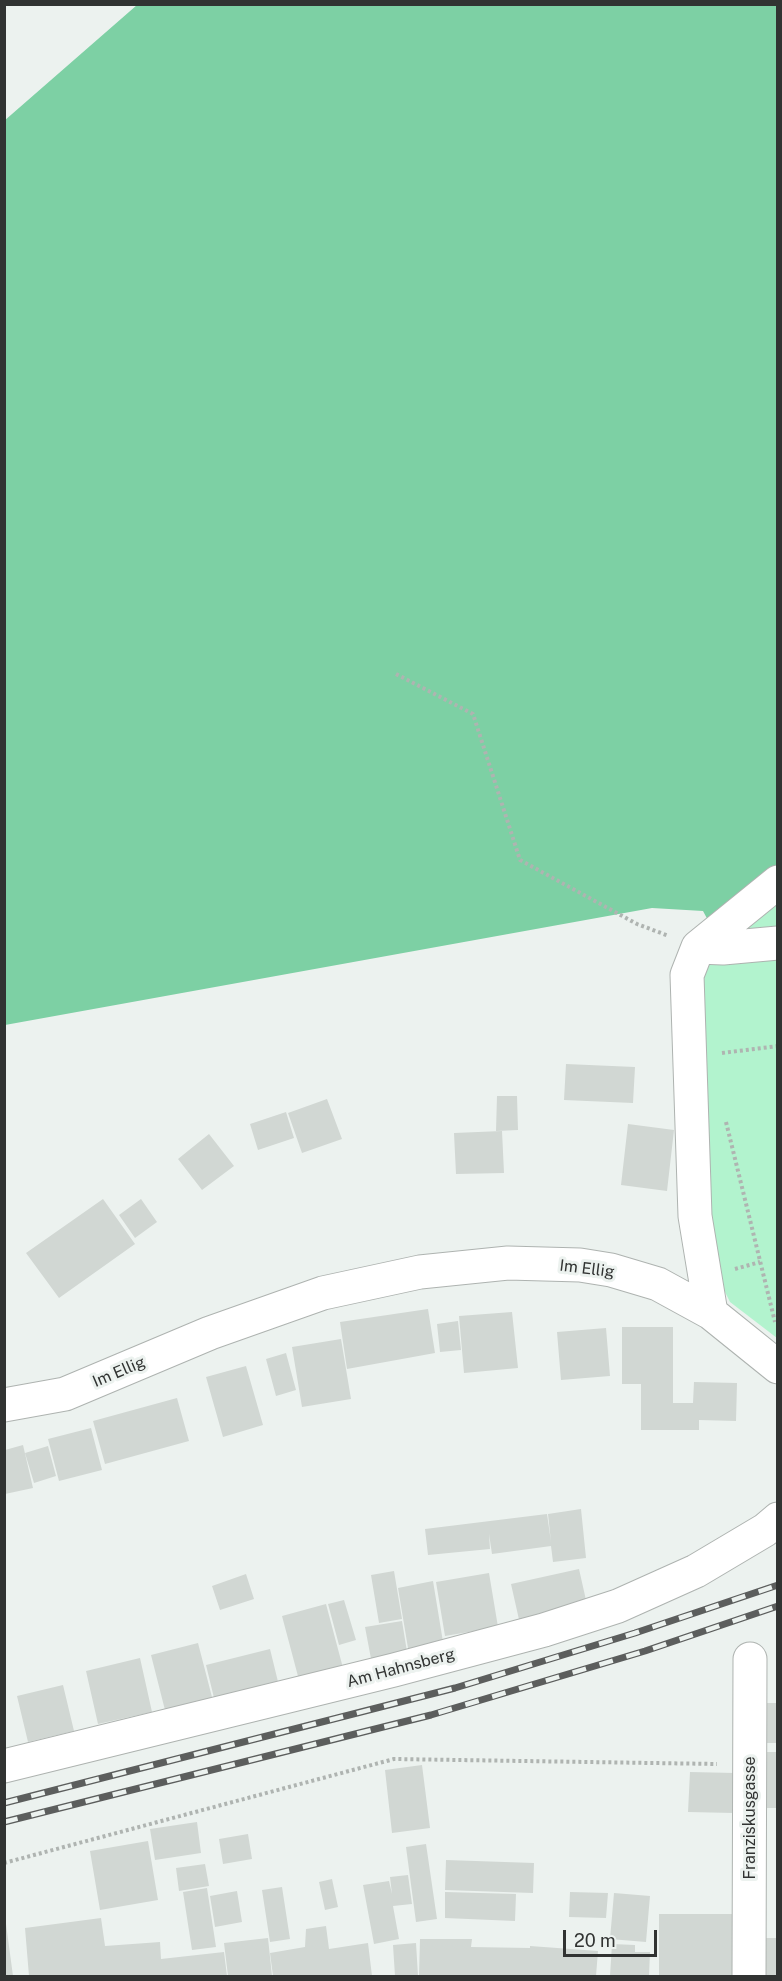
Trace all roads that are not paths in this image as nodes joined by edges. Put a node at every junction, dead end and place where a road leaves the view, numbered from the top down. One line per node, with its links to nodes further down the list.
1 (777, 882): 3 (street)
2 (777, 943): 3 (street)
3 (698, 947): 4 (street)
4 (711, 1313): 5 (street, Im Ellig); 6 (street, Im Ellig)
5 (777, 1367)
6 (4, 1405)
7 (777, 1519): 9 (street, Am Hahnsberg)
8 (750, 1659): 10 (street, Franziskusgasse)
9 (4, 1766)
10 (749, 1977)

